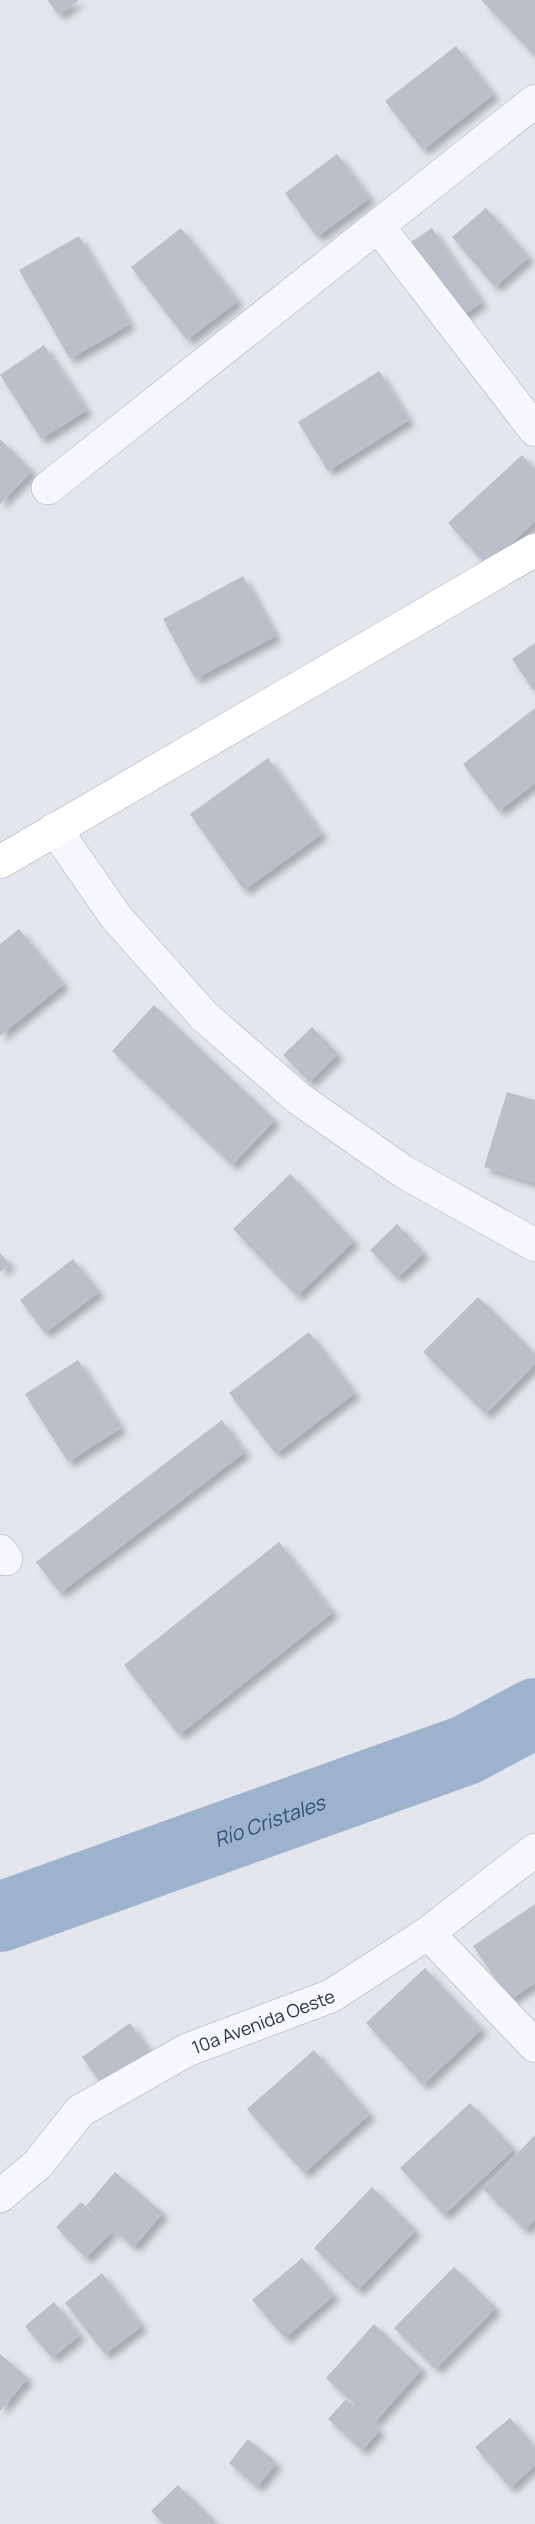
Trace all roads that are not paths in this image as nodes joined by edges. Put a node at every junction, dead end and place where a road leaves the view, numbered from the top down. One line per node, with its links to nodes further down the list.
1 (535, 100): 2 (street)
2 (378, 226): 3 (street); 4 (street)
3 (535, 430)
4 (48, 488)
5 (535, 549): 6 (street)
6 (55, 829): 7 (street); 8 (street)
7 (0, 862)
8 (535, 1245)
9 (535, 1850): 10 (street, 10a Avenida Oeste)
10 (428, 1932): 11 (street); 12 (street, 10a Avenida Oeste)
11 (535, 2046)
12 (0, 2196)

